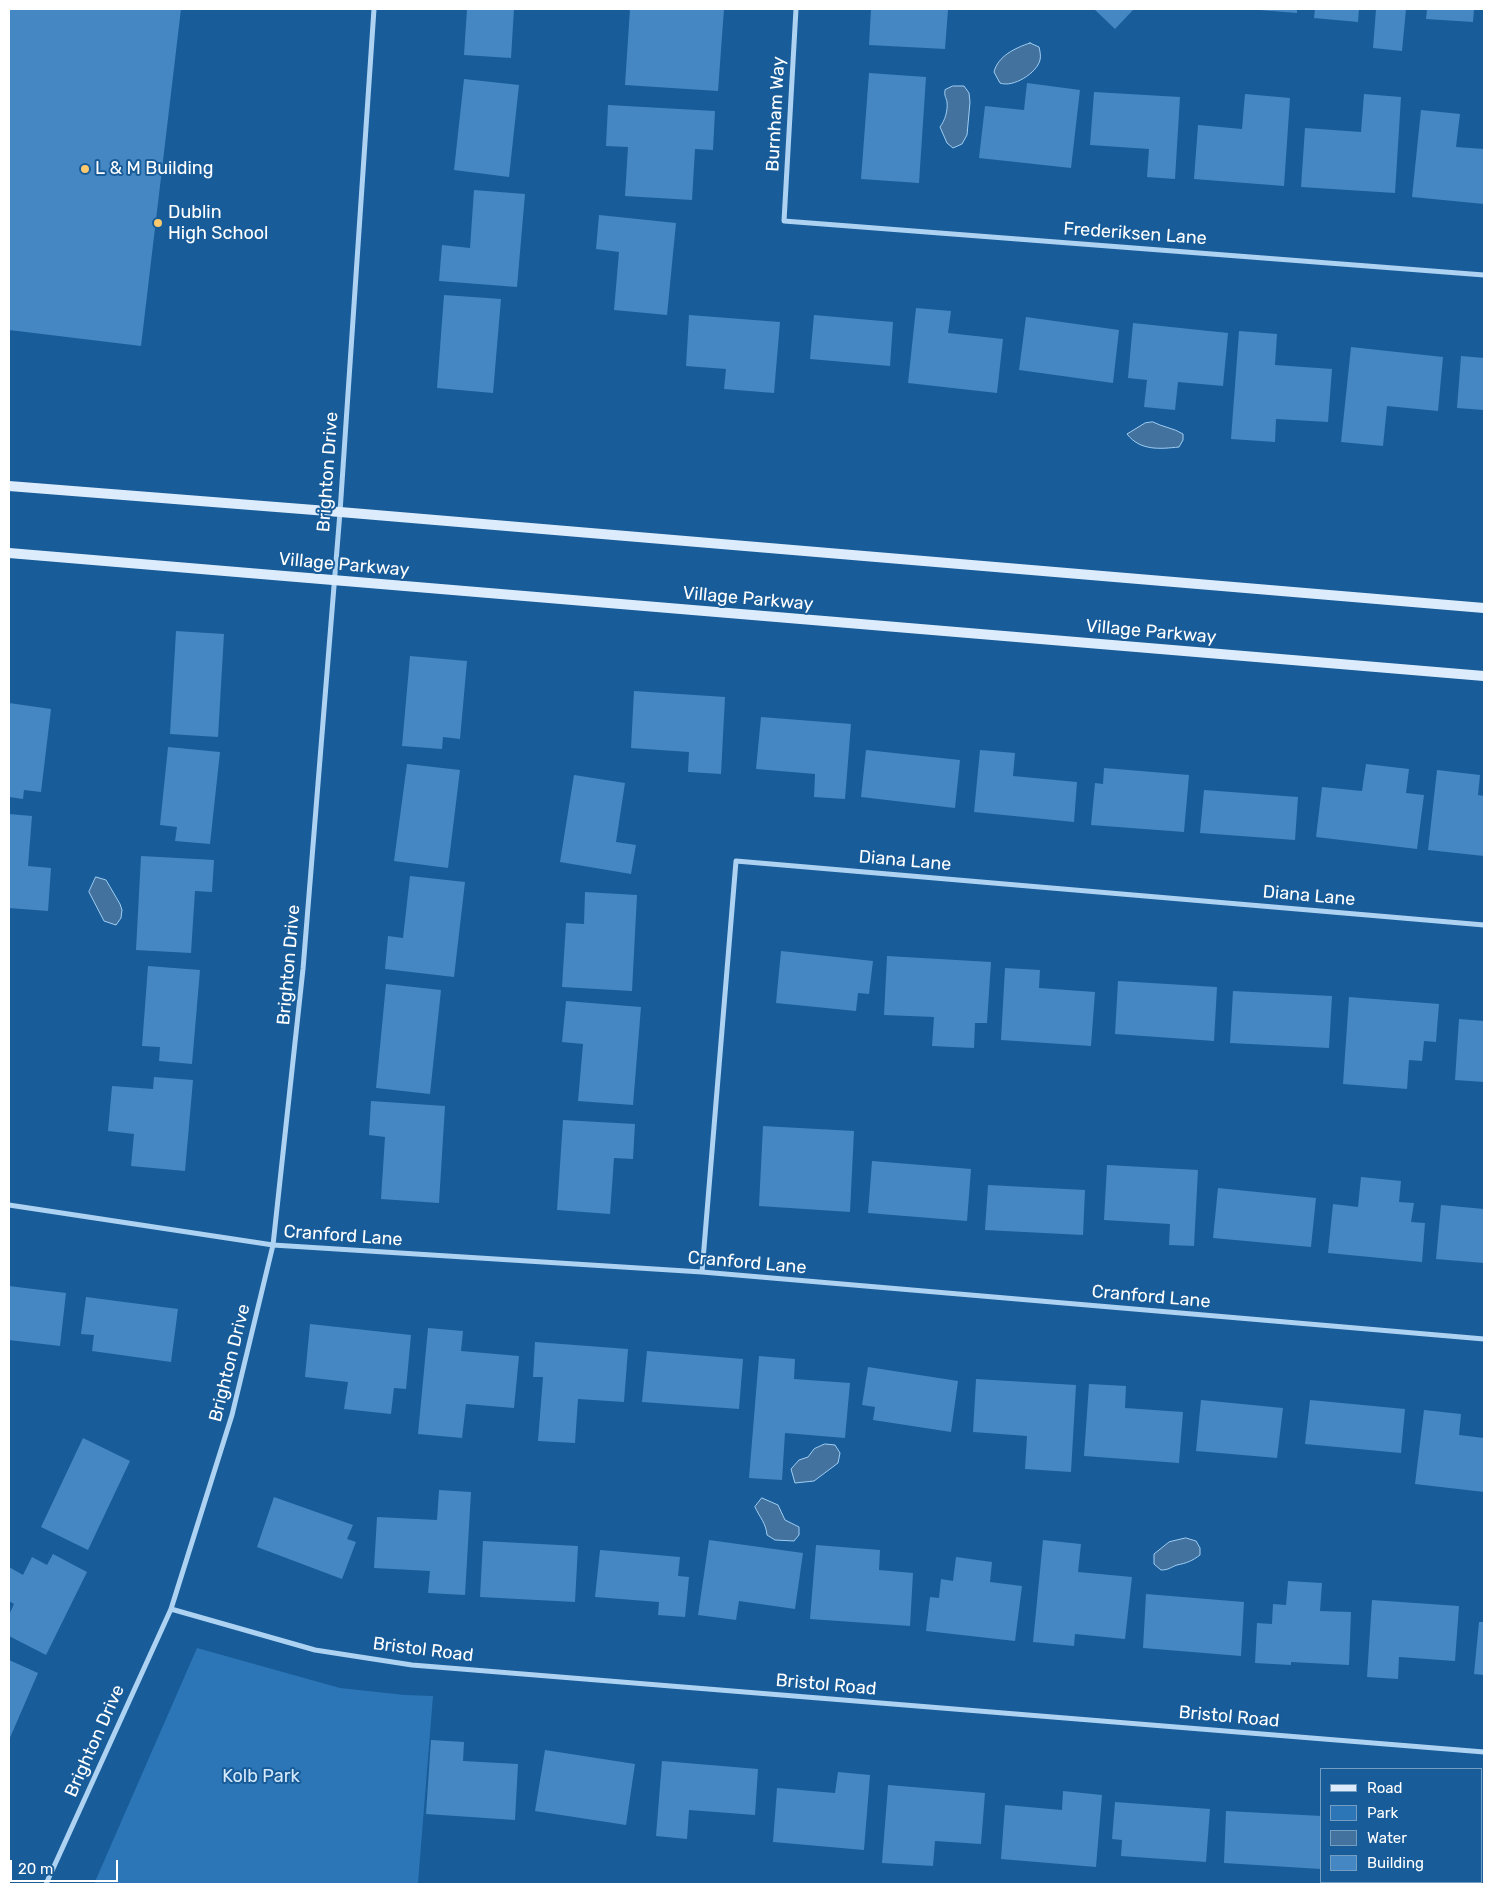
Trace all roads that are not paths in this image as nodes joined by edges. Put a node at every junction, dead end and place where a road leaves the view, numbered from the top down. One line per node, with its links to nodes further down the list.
1 (374, 9): 6 (street, Brighton Drive)
2 (796, 9): 3 (street, Burnham Way)
3 (784, 221): 4 (street, Frederiksen Lane)
4 (1484, 275)
5 (9, 486): 6 (street)
6 (340, 512): 8 (street, Brighton Drive); 9 (street)
7 (9, 553): 8 (street, Village Parkway)
8 (334, 581): 10 (street, Village Parkway); 13 (street, Brighton Drive)
9 (1484, 608)
10 (1484, 676)
11 (1484, 925): 14 (street, Diana Lane)
12 (9, 1205): 13 (street, Cranford Lane)
13 (274, 1245): 14 (street, Cranford Lane); 16 (street, Brighton Drive)
14 (702, 1272): 15 (street, Cranford Lane)
15 (1484, 1339)
16 (171, 1609): 17 (street, Bristol Road); 18 (street, Brighton Drive)
17 (1484, 1752)
18 (46, 1884)

